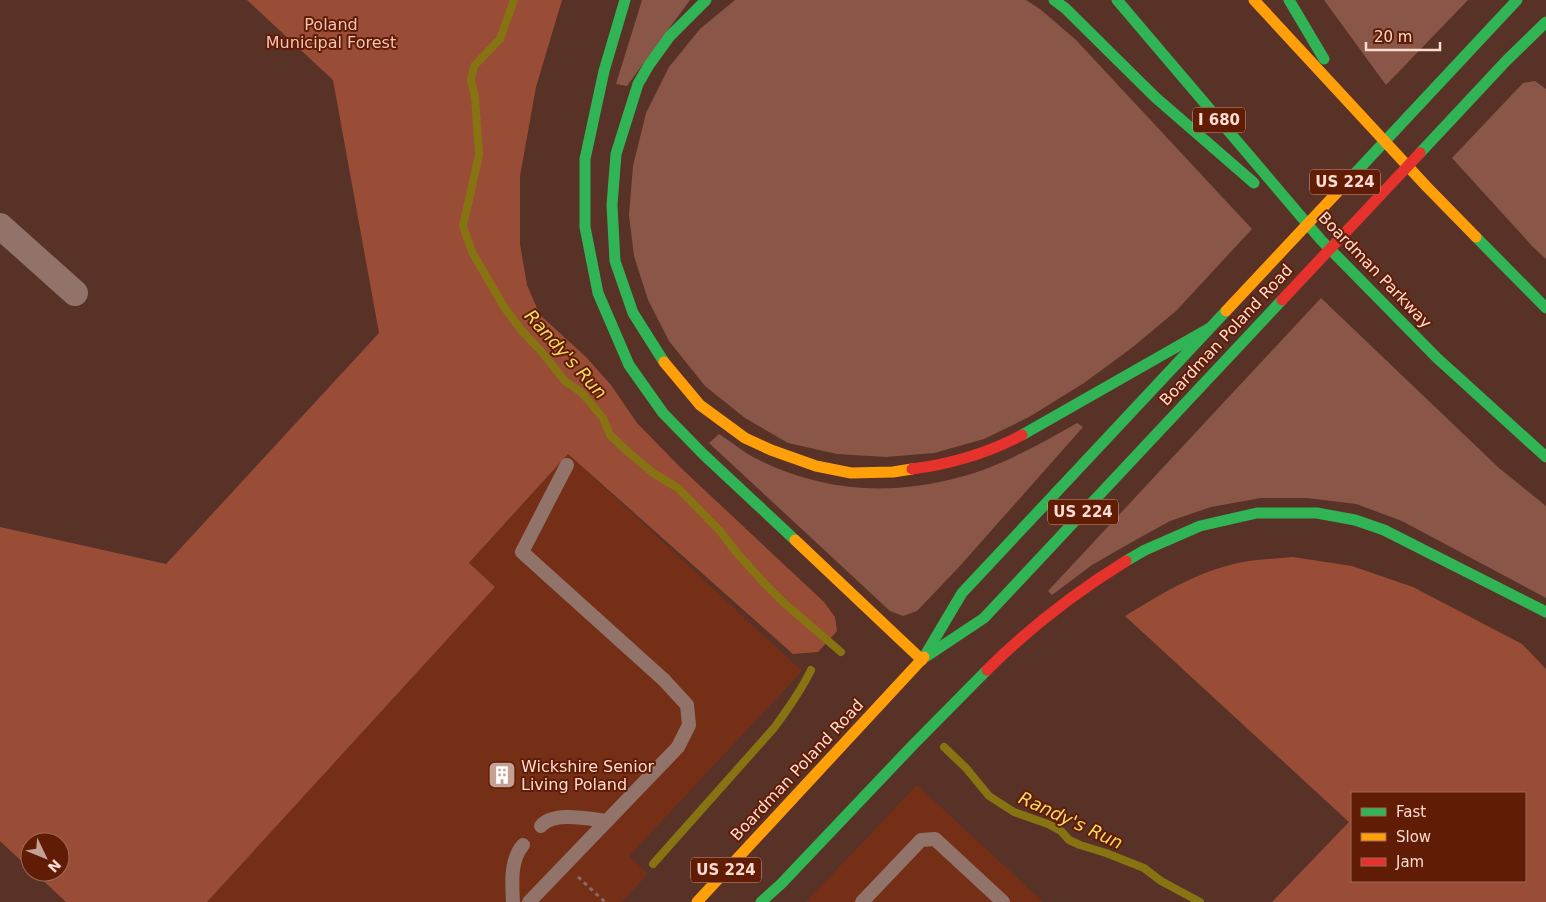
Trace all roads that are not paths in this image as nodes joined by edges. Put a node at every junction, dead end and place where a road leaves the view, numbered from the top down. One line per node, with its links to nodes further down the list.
1 (625, 0): 18 (main road)
2 (706, 0): 14 (main road)
3 (1054, 0): 11 (main road)
4 (1117, 0): 11 (main road, Boardman Parkway / I 680)
5 (1254, 0): 9 (main road)
6 (1289, 0): 9 (main road)
7 (1517, 0): 14 (main road, Boardman Poland Road / US 224)
8 (1546, 22): 18 (main road, Boardman Poland Road / US 224)
9 (1350, 104): 13 (main road)
10 (0, 226): 12 (street)
11 (1321, 240): 15 (main road, Boardman Parkway / I 680)
12 (75, 293)
13 (1546, 308)
14 (1208, 329): 18 (main road, Boardman Poland Road / US 224)
15 (1546, 458)
16 (567, 465): 19 (lane)
17 (1546, 612): 25 (main road)
18 (922, 660): 24 (main road, Boardman Poland Road / US 224)
19 (607, 821): 20 (lane); 23 (lane)
20 (541, 826)
21 (523, 845): 22 (lane)
22 (514, 902)
23 (529, 902)
24 (697, 902)
25 (761, 902)
26 (862, 902): 27 (lane)
27 (1002, 902)

